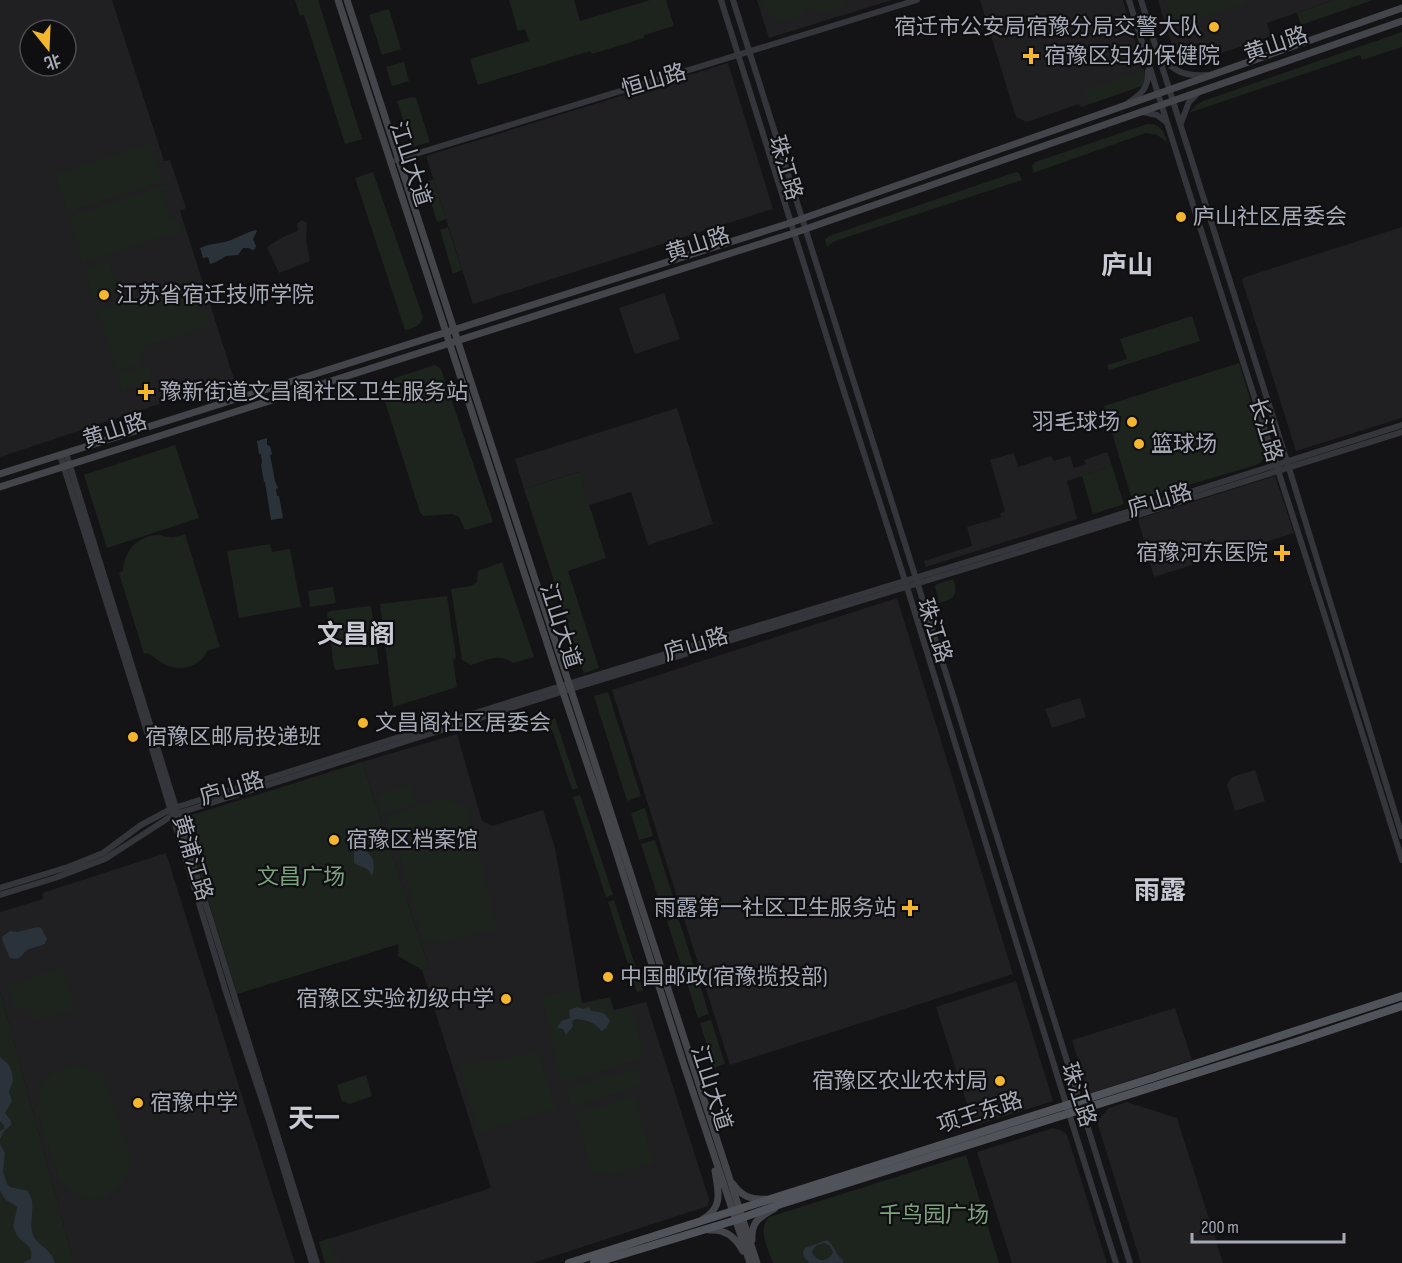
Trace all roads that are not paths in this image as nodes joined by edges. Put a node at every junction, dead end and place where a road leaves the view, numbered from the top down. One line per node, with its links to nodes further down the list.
1 (721, 0): 11 (street, 珠江路)
2 (733, 0): 10 (street, 珠江路)
3 (906, 0): 10 (street, 恒山路)
4 (917, 0): 10 (street, 恒山路)
5 (1129, 0): 13 (street, 长江路)
6 (1141, 0): 12 (street, 长江路)
7 (342, 1): 24 (main road, 江山大道); 25 (main road, 江山大道)
8 (1402, 8): 14 (main road, 黄山路)
9 (1402, 21): 15 (main road, 黄山路)
10 (749, 50): 11 (street, 恒山路); 26 (street, 珠江路)
11 (738, 53): 24 (street, 恒山路); 27 (street, 珠江路)
12 (1157, 53): 14 (street); 16 (street, 长江路)
13 (1148, 61): 17 (street, 长江路); 19 (street)
14 (1213, 74): 16 (main road, 黄山路)
15 (1206, 88): 18 (main road, 黄山路); 23 (street)
16 (1168, 89): 17 (main road, 黄山路); 18 (street, 长江路)
17 (1158, 93): 19 (main road, 黄山路); 20 (street, 长江路)
18 (1172, 100): 20 (main road, 黄山路); 23 (street, 长江路)
19 (1127, 104): 26 (main road, 黄山路)
20 (1161, 104): 21 (main road, 黄山路); 22 (street, 长江路)
21 (1134, 113): 22 (street); 28 (main road, 黄山路)
22 (1168, 127): 43 (street, 长江路)
23 (1180, 127): 41 (street, 长江路)
24 (398, 158): 25 (street, 恒山路); 30 (main road, 江山大道)
25 (390, 160): 31 (main road, 江山大道)
26 (801, 219): 27 (main road, 黄山路); 28 (street, 珠江路)
27 (790, 223): 29 (street, 珠江路); 30 (main road, 黄山路)
28 (805, 229): 29 (main road, 黄山路); 32 (street, 珠江路)
29 (794, 233): 33 (street, 珠江路); 34 (main road, 黄山路)
30 (454, 330): 31 (main road, 黄山路); 34 (main road, 江山大道)
31 (445, 332): 35 (main road, 江山大道); 40 (main road, 黄山路)
32 (839, 336): 33 (street); 36 (street, 珠江路)
33 (827, 339): 37 (street, 珠江路)
34 (457, 341): 35 (main road, 黄山路); 50 (main road, 江山大道)
35 (449, 344): 42 (main road, 黄山路); 51 (main road, 江山大道)
36 (858, 396): 37 (street); 46 (street, 珠江路)
37 (846, 399): 47 (street, 珠江路)
38 (1402, 425): 41 (street, 庐山路)
39 (1402, 432): 41 (street, 庐山路)
40 (63, 454): 42 (street, 黄浦江路); 44 (main road, 黄山路)
41 (1288, 465): 43 (street, 庐山路); 53 (street, 长江路)
42 (67, 466): 45 (main road, 黄山路); 52 (street, 黄浦江路)
43 (1277, 468): 48 (street, 庐山路); 54 (street, 长江路)
44 (0, 474)
45 (0, 487)
46 (900, 527): 47 (street); 48 (street, 珠江路)
47 (889, 531): 49 (street, 珠江路)
48 (917, 580): 49 (street, 庐山路); 59 (street, 珠江路)
49 (906, 584): 50 (street, 庐山路); 60 (street, 珠江路)
50 (570, 686): 51 (street, 庐山路); 63 (main road, 江山大道)
51 (562, 689): 52 (street, 庐山路); 63 (main road, 江山大道)
52 (174, 811): 55 (street, 庐山路); 56 (street, 庐山路); 67 (street, 黄浦江路); 68 (street, 黄浦江路)
53 (1402, 836)
54 (1402, 860)
55 (0, 888)
56 (0, 895)
57 (1402, 996): 59 (main road, 项王东路)
58 (1402, 1006): 61 (main road, 项王东路)
59 (1079, 1100): 60 (main road, 项王东路); 61 (street, 珠江路)
60 (1066, 1104): 62 (street, 珠江路); 64 (main road, 项王东路)
61 (1082, 1110): 62 (main road, 项王东路); 74 (street, 珠江路)
62 (1070, 1114): 64 (main road, 项王东路); 73 (street, 珠江路)
63 (716, 1152): 64 (main road); 65 (main road, 江山大道); 66 (main road)
64 (780, 1201): 65 (main road, 项王东路); 72 (main road)
65 (737, 1215): 66 (main road, 项王东路); 71 (main road, 江山大道); 72 (main road, 江山大道)
66 (688, 1230): 69 (main road, 项王东路); 70 (main road, 项王东路); 71 (main road)
67 (312, 1263)
68 (317, 1263)
69 (569, 1263)
70 (594, 1263)
71 (750, 1263)
72 (757, 1263)
73 (1116, 1263)
74 (1130, 1263)

